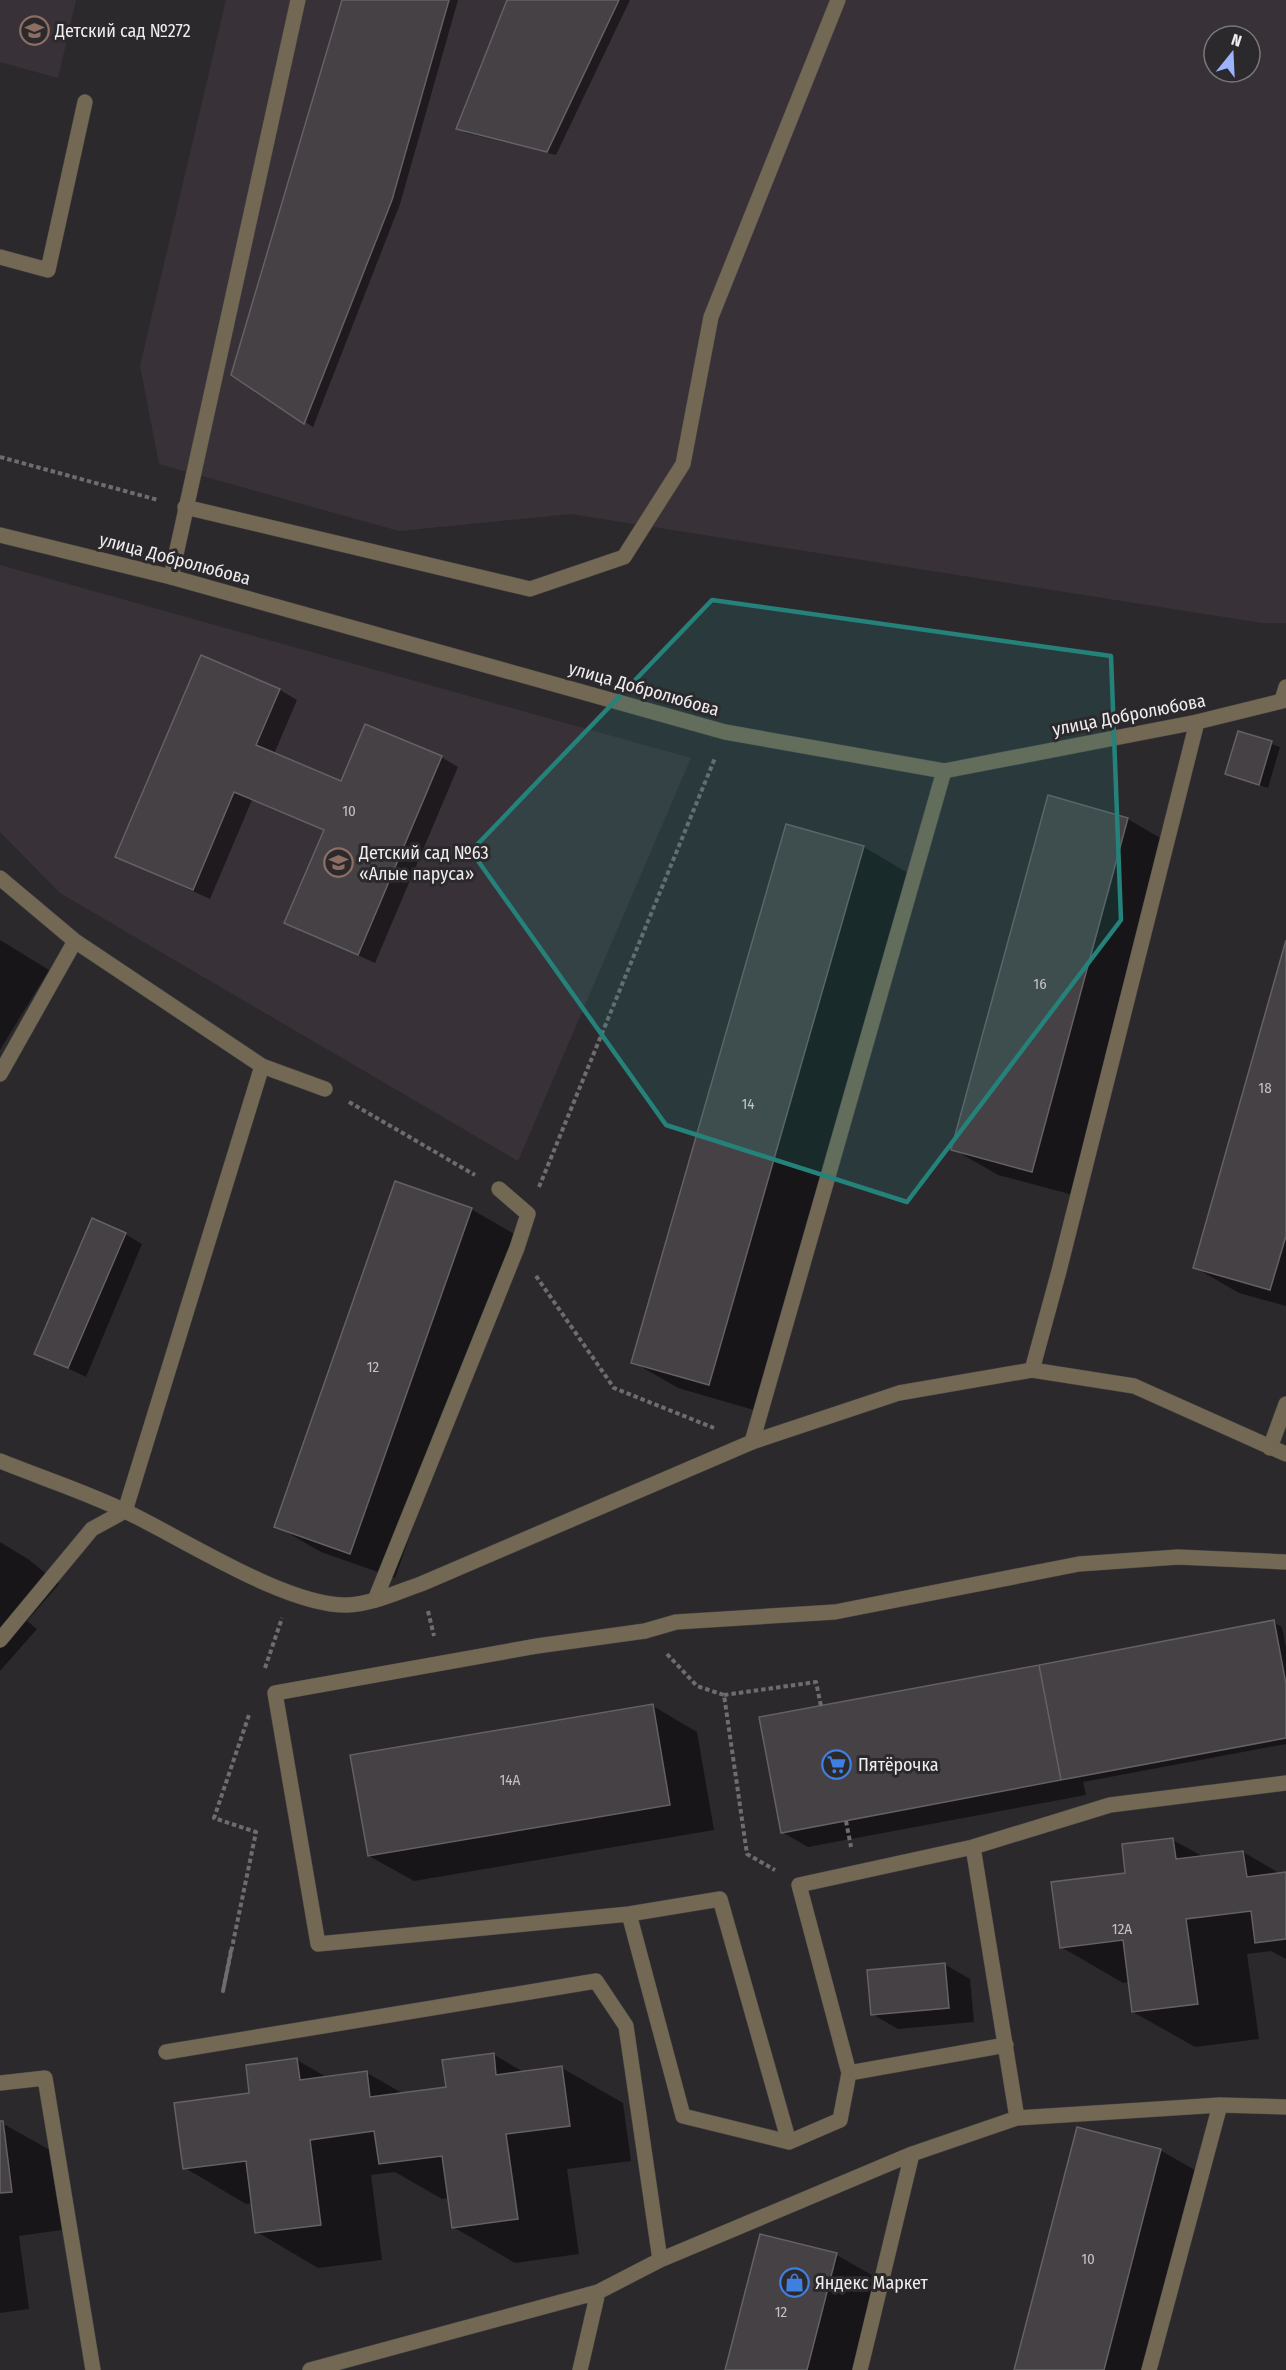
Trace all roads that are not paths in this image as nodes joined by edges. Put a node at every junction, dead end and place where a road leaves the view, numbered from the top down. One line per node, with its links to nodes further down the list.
1 (298, 0): 5 (street)
2 (838, 0): 5 (street)
3 (85, 102): 4 (street)
4 (0, 257)
5 (184, 507): 7 (street)
6 (0, 535): 7 (street, улица Добролюбова)
7 (171, 577): 10 (street, улица Добролюбова)
8 (1285, 696): 9 (street, улица Добролюбова)
9 (1197, 722): 10 (street, улица Добролюбова); 17 (street)
10 (944, 771): 19 (street)
11 (0, 878): 12 (street)
12 (75, 941): 13 (street); 14 (street)
13 (262, 1066): 15 (street); 23 (street)
14 (0, 1074)
15 (325, 1089)
16 (500, 1189): 25 (street)
17 (1032, 1370): 19 (street); 20 (street)
18 (1286, 1404): 20 (street)
19 (752, 1443): 25 (street)
20 (1270, 1448): 21 (street)
21 (1286, 1454)
22 (0, 1461): 23 (street)
23 (125, 1511): 25 (street); 26 (street)
24 (1286, 1562): 29 (street)
25 (375, 1600)
26 (0, 1641)
27 (1286, 1783): 28 (street)
28 (974, 1847): 30 (street); 32 (street)
29 (629, 1914): 37 (street); 37 (street)
30 (1006, 2045): 32 (street); 36 (street)
31 (166, 2052): 39 (street)
32 (849, 2073): 37 (street)
33 (0, 2083): 41 (street)
34 (1220, 2105): 35 (street); 36 (street); 45 (street)
35 (1286, 2107)
36 (1017, 2118): 38 (street)
37 (789, 2142)
38 (912, 2154): 39 (street); 44 (street)
39 (660, 2260): 40 (street)
40 (598, 2292): 42 (street); 43 (street)
41 (93, 2370)
42 (310, 2370)
43 (580, 2370)
44 (860, 2370)
45 (1149, 2370)

